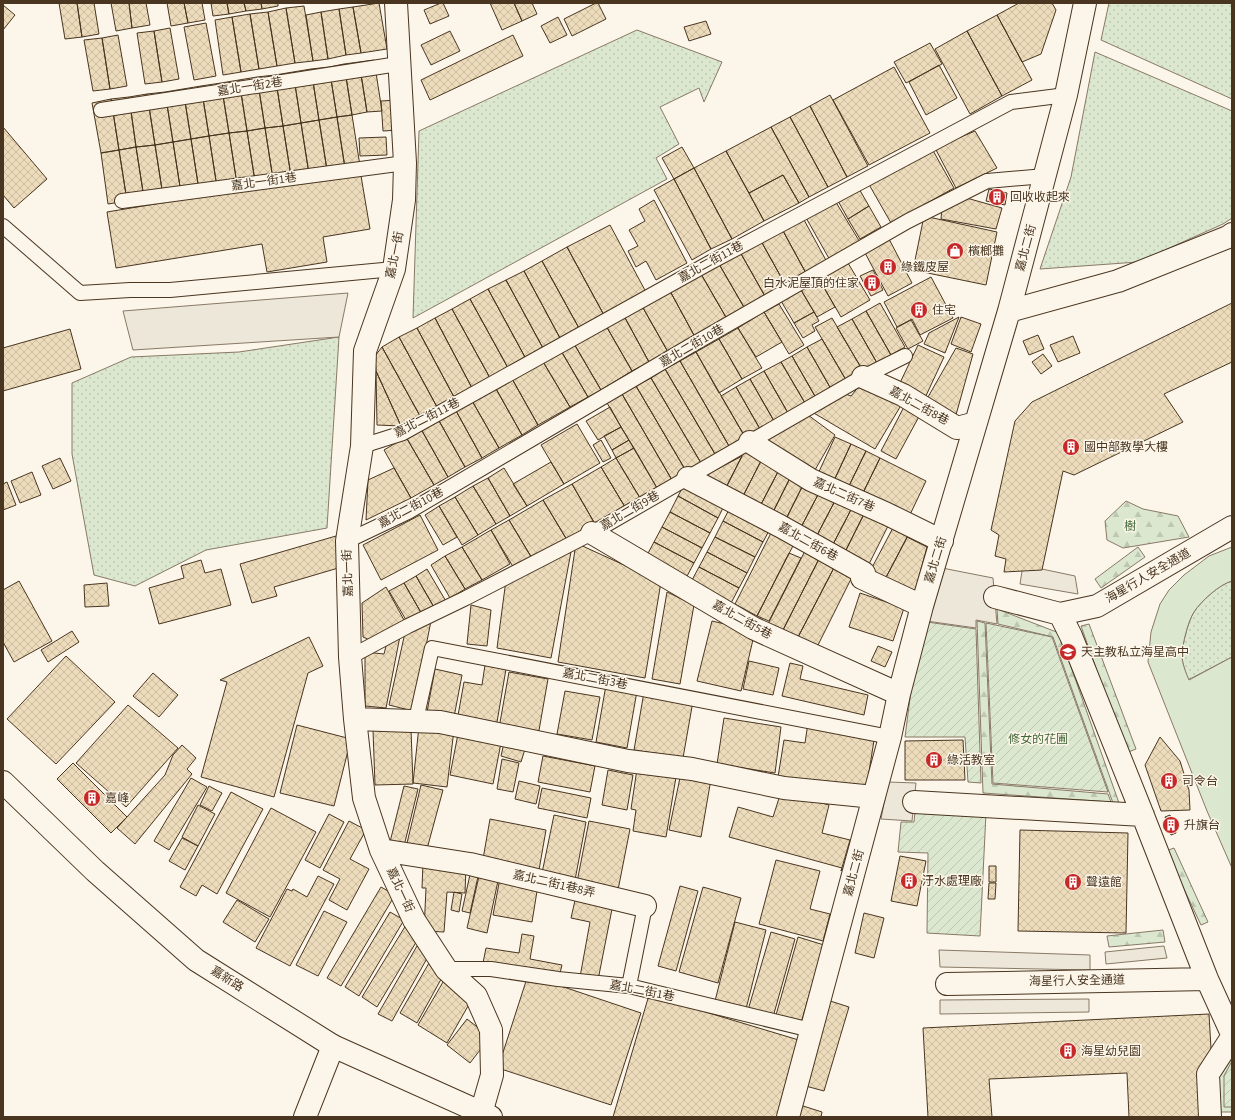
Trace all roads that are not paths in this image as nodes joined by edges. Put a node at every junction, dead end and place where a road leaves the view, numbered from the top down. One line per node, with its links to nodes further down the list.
1 (396, 3): 3 (street, 嘉北一街)
2 (1085, 3): 4 (street, 嘉北二街)
3 (398, 64): 5 (lane, 嘉北一街2巷); 6 (street, 嘉北一街)
4 (1066, 95): 7 (street, 嘉北二街); 17 (lane, 嘉北二街11巷)
5 (101, 110)
6 (405, 163): 8 (lane, 嘉北一街1巷); 11 (street, 嘉北一街)
7 (1045, 176): 12 (street, 嘉北二街); 21 (lane, 嘉北二街10巷)
8 (122, 201)
9 (3, 226): 11 (lane)
10 (1232, 234): 12 (street)
11 (394, 269): 17 (street, 嘉北一街)
12 (1009, 311): 15 (street, 嘉北二街)
13 (906, 356): 14 (lane, 嘉北二街9巷)
14 (863, 377): 15 (street, 嘉北二街8巷); 16 (lane, 嘉北二街9巷)
15 (976, 423): 22 (street, 嘉北二街)
16 (750, 442): 18 (lane, 嘉北二街9巷); 22 (street, 嘉北二街7巷)
17 (362, 446): 21 (street, 嘉北一街)
18 (688, 478): 20 (lane, 嘉北二街9巷); 24 (street, 嘉北二街6巷)
19 (1232, 527): 25 (street, 海星行人安全通道)
20 (592, 533): 26 (lane, 嘉北二街9巷); 27 (street, 嘉北二街5巷)
21 (347, 541): 26 (street, 嘉北一街)
22 (942, 541): 24 (street, 嘉北二街)
23 (995, 597): 25 (street, 海星行人安全通道)
24 (922, 606): 27 (street, 嘉北二街)
25 (1060, 614): 33 (street)
26 (350, 657): 28 (street, 嘉北一街)
27 (899, 694): 29 (street, 嘉北二街)
28 (355, 719): 29 (lane, 嘉北二街3巷); 31 (street); 34 (street, 嘉北一街)
29 (890, 737): 31 (street, 嘉北二街)
30 (3, 782): 42 (street, 嘉新路)
31 (874, 797): 40 (street, 嘉北二街)
32 (914, 802): 33 (street)
33 (1143, 815): 37 (street)
34 (381, 850): 35 (street, 嘉北二街1巷8弄); 36 (street, 嘉北一街)
35 (645, 906): 39 (lane, 嘉北二街1巷8弄)
36 (446, 969): 39 (lane, 嘉北二街1巷); 43 (street, 嘉北一街)
37 (1207, 979): 38 (street, 海星行人安全通道); 41 (street)
38 (947, 984)
39 (630, 986): 40 (lane, 嘉北二街1巷)
40 (811, 1030): 45 (street, 嘉北二街)
41 (1232, 1036): 46 (street)
42 (334, 1046): 43 (street, 嘉新路); 44 (street)
43 (484, 1116)
44 (305, 1117)
45 (788, 1117)
46 (1210, 1117)

